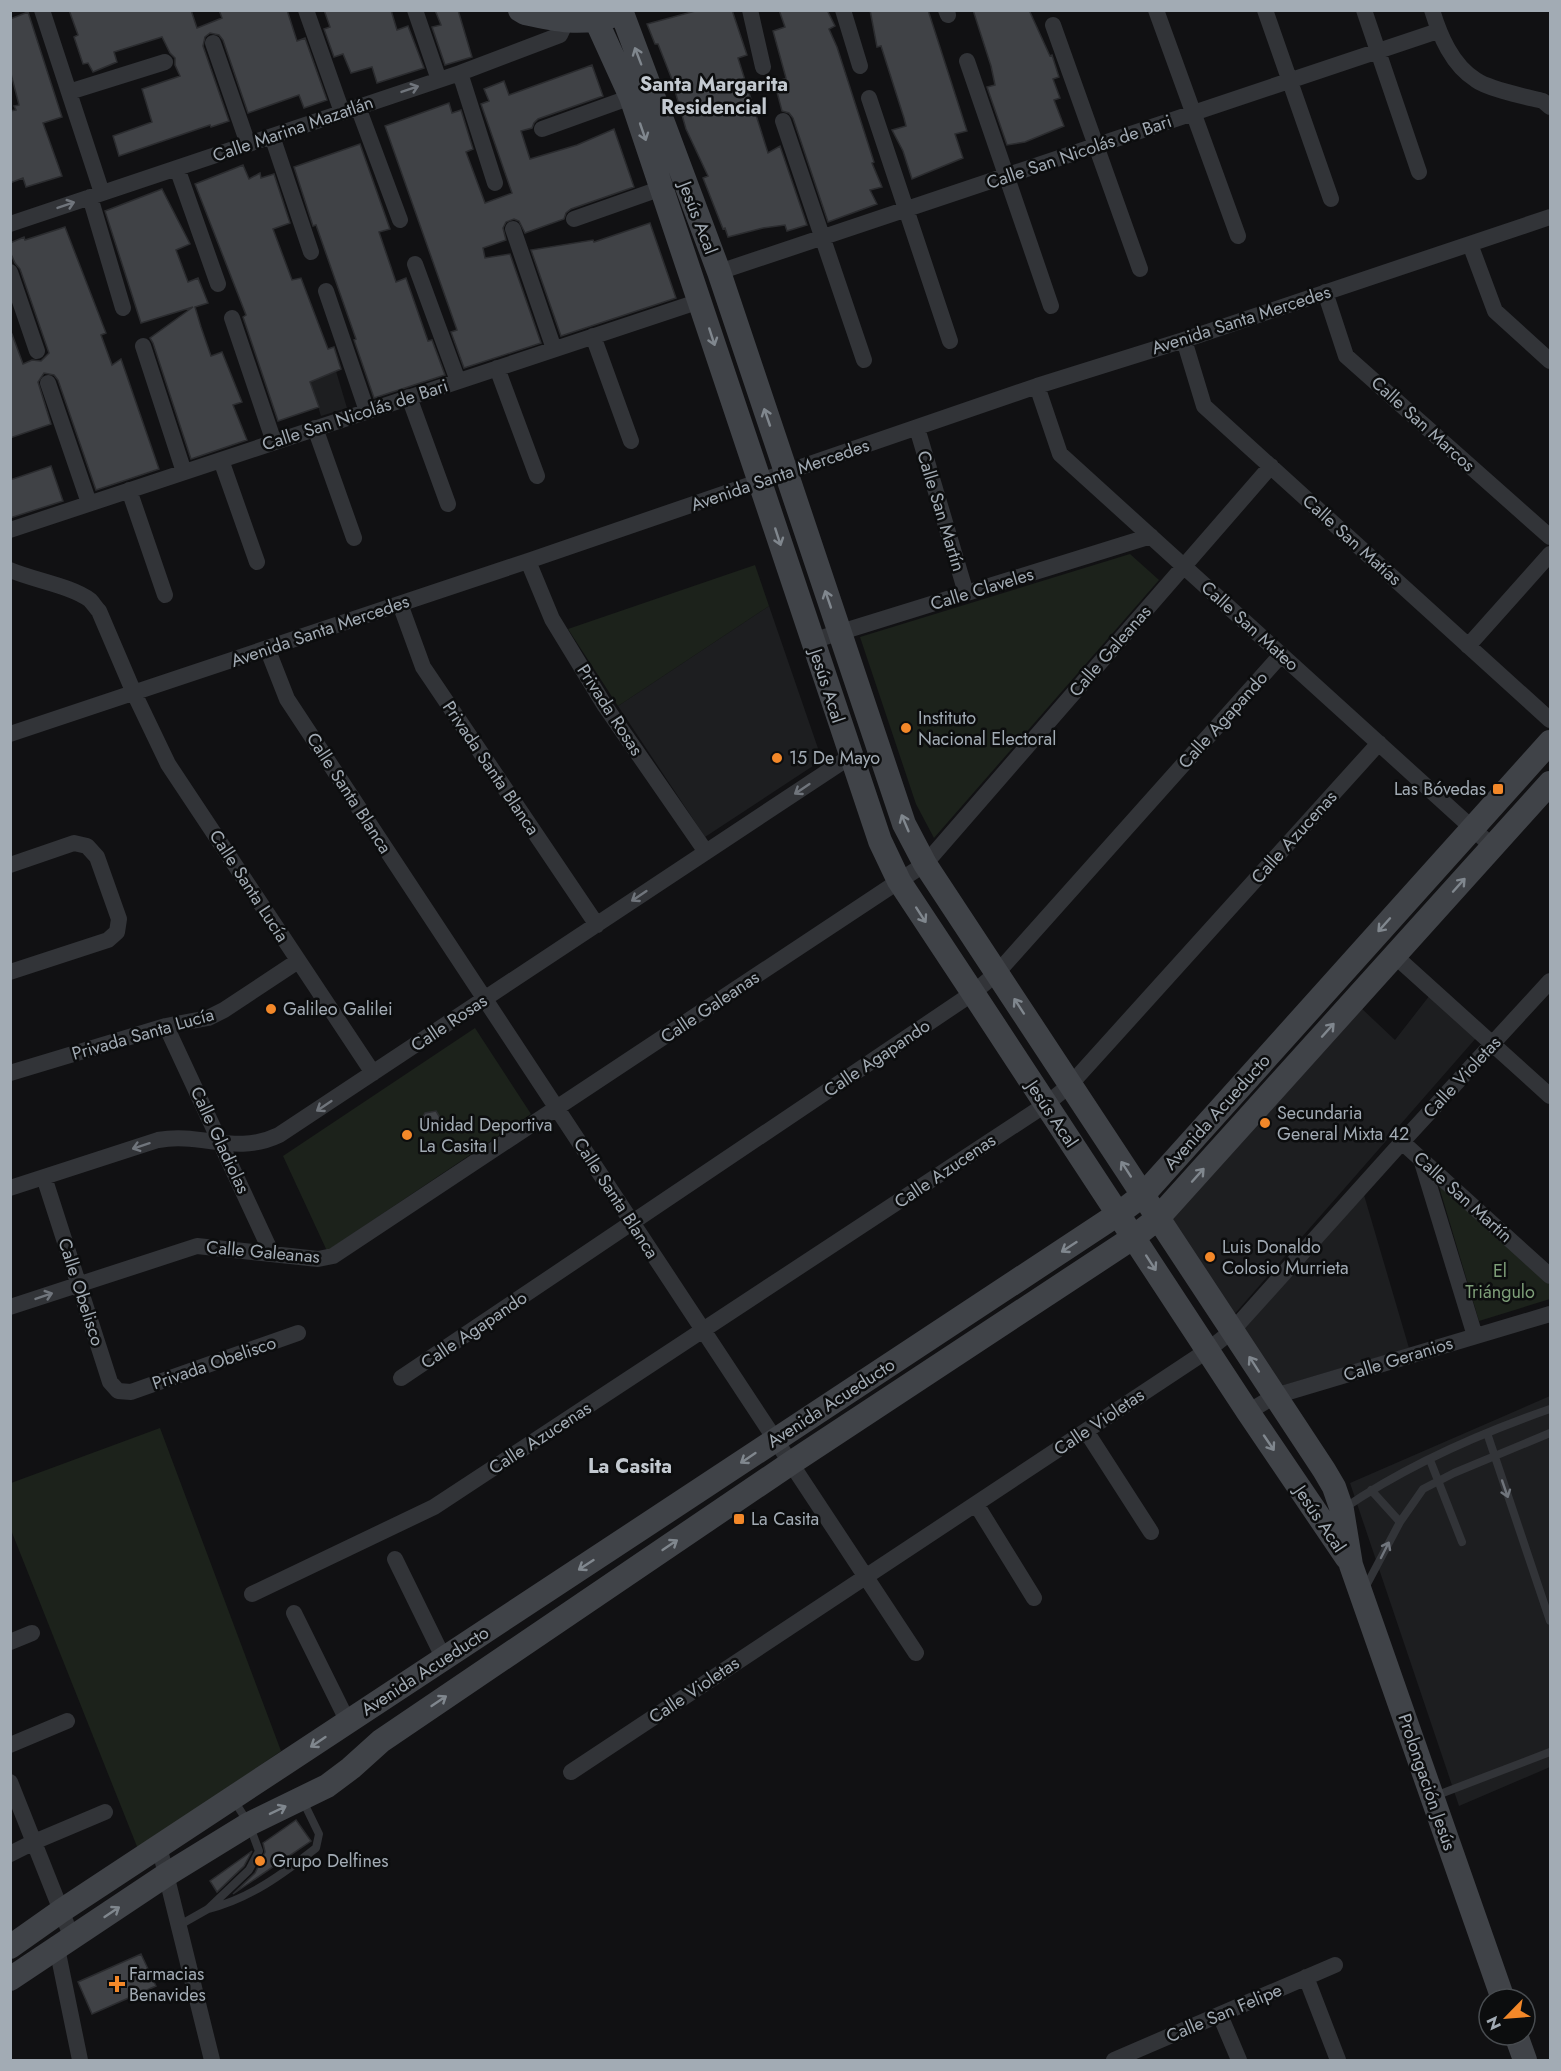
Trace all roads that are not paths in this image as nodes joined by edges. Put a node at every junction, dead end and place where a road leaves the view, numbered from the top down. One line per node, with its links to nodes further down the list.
1 (42, 10): 25 (street)
2 (306, 10): 29 (street)
3 (415, 10): 23 (street)
4 (520, 10): 13 (street)
5 (750, 10): 21 (street)
6 (843, 10): 20 (street)
7 (1156, 10): 30 (street)
8 (1265, 10): 24 (street)
9 (1364, 10): 17 (street)
10 (1432, 10): 15 (street)
11 (624, 12): 12 (street); 56 (street, Jesús Acal, one-way to 11)
12 (596, 20): 13 (street); 26 (street, Jesús Acal)
13 (566, 22): 22 (street, Calle Marina Mazatlán)
14 (1053, 26): 35 (street)
15 (1438, 31): 17 (street, Calle San Nicolás de Bari); 28 (street)
16 (213, 43): 34 (street)
17 (1378, 51): 24 (street, Calle San Nicolás de Bari); 37 (street)
18 (967, 61): 38 (street)
19 (165, 63): 25 (street)
20 (860, 66)
21 (763, 67)
22 (460, 73): 23 (street, Calle Marina Mazatlán); 39 (street)
23 (439, 80): 29 (street, Calle Marina Mazatlán, one-way to 23)
24 (1291, 80): 30 (street, Calle San Nicolás de Bari); 42 (street)
25 (69, 92): 41 (street)
26 (631, 96): 32 (street); 40 (street, Jesús Acal, one-way to 40)
27 (869, 98): 43 (street)
28 (1551, 106)
29 (350, 110): 33 (street, Calle Marina Mazatlán); 46 (street)
30 (1193, 113): 35 (street, Calle San Nicolás de Bari); 49 (street)
31 (783, 121): 50 (street)
32 (542, 129)
33 (272, 136): 34 (street, Calle Marina Mazatlán); 52 (street)
34 (248, 144): 36 (street, Calle Marina Mazatlán)
35 (1097, 145): 38 (street, Calle San Nicolás de Bari); 54 (street)
36 (177, 168): 41 (street, Calle Marina Mazatlán); 57 (street)
37 (1419, 172)
38 (1005, 176): 43 (street, Calle San Nicolás de Bari); 61 (street)
39 (495, 183)
40 (662, 188): 45 (street); 60 (street, Jesús Acal)
41 (96, 195): 47 (street, Calle Marina Mazatlán, one-way to 41); 62 (street)
42 (1331, 199)
43 (907, 209): 50 (street, Calle San Nicolás de Bari); 66 (street)
44 (1551, 217): 51 (street, Avenida Santa Mercedes)
45 (574, 219)
46 (400, 220)
47 (10, 224)
48 (513, 229): 68 (street)
49 (1238, 236)
50 (823, 237): 56 (street, Calle San Nicolás de Bari); 70 (street)
51 (1470, 244): 59 (street, Avenida Santa Mercedes); 71 (street)
52 (311, 252)
53 (415, 264): 73 (street)
54 (1140, 269)
55 (10, 272): 69 (street)
56 (719, 272): 85 (street, Jesús Acal, one-way to 56)
57 (218, 284)
58 (326, 291): 77 (street)
59 (1325, 292): 65 (street, Avenida Santa Mercedes); 93 (street, Calle San Marcos)
60 (700, 301): 64 (street, Calle San Nicolás de Bari); 87 (street, Jesús Acal, one-way to 87)
61 (1051, 306)
62 (123, 308)
63 (232, 318): 81 (street)
64 (593, 336): 68 (street, Calle San Nicolás de Bari); 80 (street)
65 (1184, 339): 75 (street, Avenida Santa Mercedes); 83 (street, Calle San Matías)
66 (950, 341)
67 (143, 346): 84 (street)
68 (554, 349): 72 (street, Calle San Nicolás de Bari)
69 (37, 351)
70 (864, 360)
71 (1551, 361)
72 (497, 368): 73 (street, Calle San Nicolás de Bari); 86 (street)
73 (458, 381): 76 (street, Calle San Nicolás de Bari)
74 (48, 383): 89 (street)
75 (1037, 386): 79 (street, Avenida Santa Mercedes); 92 (street, Calle San Mateo)
76 (409, 398): 77 (street, Calle San Nicolás de Bari); 90 (street)
77 (367, 411): 78 (street, Calle San Nicolás de Bari)
78 (315, 428): 81 (street, Calle San Nicolás de Bari); 94 (street)
79 (917, 428): 85 (street, Avenida Santa Mercedes); 100 (street, Calle San Martín)
80 (631, 441)
81 (274, 442): 82 (street, Calle San Nicolás de Bari)
82 (220, 460): 84 (street, Calle San Nicolás de Bari); 97 (street)
83 (1271, 466): 98 (street, Calle Galeanas); 105 (street, Calle San Matías)
84 (184, 472): 88 (street, Calle San Nicolás de Bari)
85 (786, 472): 87 (street, Avenida Santa Mercedes); 103 (street, Jesús Acal, one-way to 85)
86 (537, 476)
87 (760, 482): 96 (street, Avenida Santa Mercedes); 104 (street, Jesús Acal, one-way to 104)
88 (129, 490): 89 (street, Calle San Nicolás de Bari); 101 (street)
89 (89, 503): 91 (street, Calle San Nicolás de Bari)
90 (448, 504)
91 (10, 530)
92 (1151, 536): 98 (street, Calle San Mateo); 100 (street, Calle Claveles)
93 (1551, 537)
94 (354, 538)
95 (1551, 554): 105 (street)
96 (528, 561): 102 (street, Avenida Santa Mercedes); 117 (street, Privada Rosas)
97 (257, 562)
98 (1184, 566): 107 (street, Calle San Mateo); 118 (street, Calle Galeanas)
99 (10, 570): 108 (street, Calle Santa Lucía)
100 (966, 593): 103 (street, Calle Claveles)
101 (165, 595)
102 (400, 604): 106 (street, Avenida Santa Mercedes); 121 (street, Privada Santa Blanca)
103 (839, 632): 104 (street, Calle Claveles); 118 (street, Jesús Acal, one-way to 103)
104 (812, 641): 113 (street, Jesús Acal)
105 (1468, 646): 109 (street, Calle San Matías)
106 (267, 648): 108 (street, Avenida Santa Mercedes); 128 (street, Calle Santa Blanca)
107 (1281, 655): 112 (street, Calle San Mateo); 125 (street, Calle Agapando)
108 (134, 693): 110 (street, Avenida Santa Mercedes); 123 (street, Calle Santa Lucía)
109 (1551, 720)
110 (10, 734)
111 (1551, 742): 115 (street, Avenida Acueducto)
112 (1379, 743): 115 (street, Calle San Mateo); 133 (street, Calle Azucenas)
113 (850, 756): 117 (street, Calle Rosas, one-way to 117); 120 (street, Jesús Acal)
114 (1551, 783): 116 (street, Avenida Acueducto)
115 (1472, 828): 116 (street, Calle San Mateo); 142 (street, Avenida Acueducto, one-way to 142)
116 (1493, 847): 122 (street, Avenida Acueducto, one-way to 116)
117 (706, 852): 121 (street, Calle Rosas, one-way to 121)
118 (925, 864): 120 (street, Calle Galeanas); 125 (street, Jesús Acal)
119 (10, 865): 124 (street)
120 (899, 881): 127 (street, Jesús Acal, one-way to 127); 136 (street, Calle Galeanas)
121 (597, 925): 128 (street, Calle Rosas)
122 (1395, 956): 130 (street); 144 (street, Avenida Acueducto, one-way to 122)
123 (298, 961): 129 (street, Privada Santa Lucía); 131 (street, Calle Santa Lucía)
124 (10, 972)
125 (997, 973): 127 (street, Calle Agapando); 133 (street, Jesús Acal, one-way to 125)
126 (1551, 981): 130 (street, Calle Violetas)
127 (973, 993): 135 (street, Jesús Acal); 145 (street, Calle Agapando)
128 (485, 999): 131 (street, Calle Rosas); 136 (street, Calle Santa Blanca)
129 (166, 1026): 132 (street, Privada Santa Lucía); 138 (street, Calle Gladiolas)
130 (1492, 1044): 134 (street); 137 (street, Calle Violetas)
131 (373, 1073): 138 (street, Calle Rosas, one-way to 138)
132 (10, 1074)
133 (1070, 1085): 135 (street, Calle Azucenas); 142 (street, Jesús Acal, one-way to 133)
134 (1551, 1096)
135 (1046, 1105): 143 (street, Jesús Acal); 152 (street, Calle Azucenas)
136 (557, 1108): 145 (street, Calle Santa Blanca); 147 (street, Calle Galeanas)
137 (1402, 1142): 139 (street, Calle San Martín); 153 (street, Calle Violetas)
138 (221, 1143): 140 (street, Calle Rosas, one-way to 140); 147 (street, Calle Gladiolas)
139 (1421, 1159): 148 (street, Calle San Martín); 155 (street)
140 (44, 1178): 141 (street, Calle Rosas); 149 (street, Calle Obelisco)
141 (10, 1188)
142 (1143, 1195): 143 (street, Avenida Acueducto); 144 (street, Jesús Acal)
143 (1118, 1215): 146 (street, Jesús Acal); 165 (street, Avenida Acueducto, one-way to 165)
144 (1158, 1218): 146 (street, Avenida Acueducto); 153 (street, Jesús Acal)
145 (633, 1223): 152 (street, Calle Santa Blanca); 157 (street, Calle Agapando)
146 (1134, 1238): 156 (street, Jesús Acal, one-way to 156); 168 (street, Avenida Acueducto)
147 (273, 1254): 149 (street, Calle Galeanas)
148 (1551, 1276)
149 (78, 1284): 150 (street, Calle Galeanas, one-way to 149); 158 (street, Calle Obelisco)
150 (10, 1307)
151 (1551, 1314): 155 (street, Calle Geranios)
152 (704, 1331): 165 (street, Calle Santa Blanca); 179 (street, Calle Azucenas)
153 (1233, 1331): 156 (street, Calle Violetas); 159 (street, Jesús Acal, one-way to 153)
154 (298, 1333): 158 (street, Privada Obelisco)
155 (1475, 1336): 159 (street, Calle Geranios)
156 (1208, 1350): 161 (street, Jesús Acal); 162 (street, Calle Violetas)
157 (401, 1378)
158 (131, 1392)
159 (1275, 1396): 161 (street, Calle Geranios); 172 (street, Jesús Acal)
160 (1550, 1410): 163 (lane)
161 (1248, 1412): 177 (street, Jesús Acal, one-way to 177)
162 (1086, 1431): 171 (street, Calle Violetas); 174 (street)
163 (1487, 1433): 166 (lane); 167 (lane)
164 (1551, 1433): 166 (lane)
165 (776, 1440): 168 (street, Calle Santa Blanca); 188 (street, Avenida Acueducto, one-way to 188)
166 (1494, 1456): 169 (lane); 182 (lane, one-way to 182)
167 (1430, 1460): 169 (lane); 170 (lane)
168 (791, 1463): 178 (street, Calle Santa Blanca); 196 (street, Avenida Acueducto, one-way to 168)
169 (1439, 1481): 173 (lane); 175 (lane)
170 (1371, 1490): 172 (lane); 173 (lane)
171 (976, 1504): 178 (street, Calle Violetas); 181 (street)
172 (1342, 1510): 177 (street, Jesús Acal)
173 (1400, 1522): 180 (lane, one-way to 173)
174 (1151, 1532)
175 (1462, 1542)
176 (395, 1559): 188 (street)
177 (1351, 1565): 180 (street, Prolongación Jesús)
178 (866, 1577): 187 (street, Calle Santa Blanca); 193 (street, Calle Violetas)
179 (252, 1594)
180 (1362, 1595): 195 (street, Prolongación Jesús)
181 (1034, 1598)
182 (1547, 1600): 184 (lane)
183 (294, 1613): 190 (street)
184 (1551, 1621)
185 (32, 1633): 186 (street)
186 (10, 1642)
187 (916, 1653)
188 (444, 1659): 190 (street, Avenida Acueducto)
189 (67, 1721): 191 (street)
190 (348, 1722): 197 (street, Avenida Acueducto, one-way to 197)
191 (10, 1746)
192 (1551, 1752): 195 (lane)
193 (571, 1772)
194 (10, 1782): 200 (street)
195 (1432, 1797): 212 (street, Prolongación Jesús)
196 (302, 1798): 199 (street, Avenida Acueducto, one-way to 196); 204 (lane)
197 (233, 1799): 199 (lane); 201 (street, Avenida Acueducto)
198 (105, 1812): 200 (street)
199 (249, 1824): 203 (street, Avenida Acueducto); 204 (lane)
200 (34, 1842): 202 (street); 205 (street)
201 (159, 1846): 203 (street); 205 (street, Avenida Acueducto)
202 (10, 1854)
203 (166, 1875): 206 (street); 207 (street, Avenida Acueducto, one-way to 203)
204 (208, 1909): 206 (lane)
205 (61, 1911): 207 (street); 208 (street, Avenida Acueducto)
206 (178, 1926): 216 (street)
207 (64, 1943): 211 (street, Avenida Acueducto); 215 (street)
208 (10, 1947)
209 (1335, 1965): 210 (street, Calle San Felipe)
210 (1306, 1977): 213 (street, Calle San Felipe); 218 (street)
211 (10, 1979)
212 (1499, 1987)
213 (1220, 2015): 214 (street, Calle San Felipe); 217 (street)
214 (1123, 2059)
215 (80, 2061)
216 (212, 2061)
217 (1239, 2061)
218 (1338, 2061)

